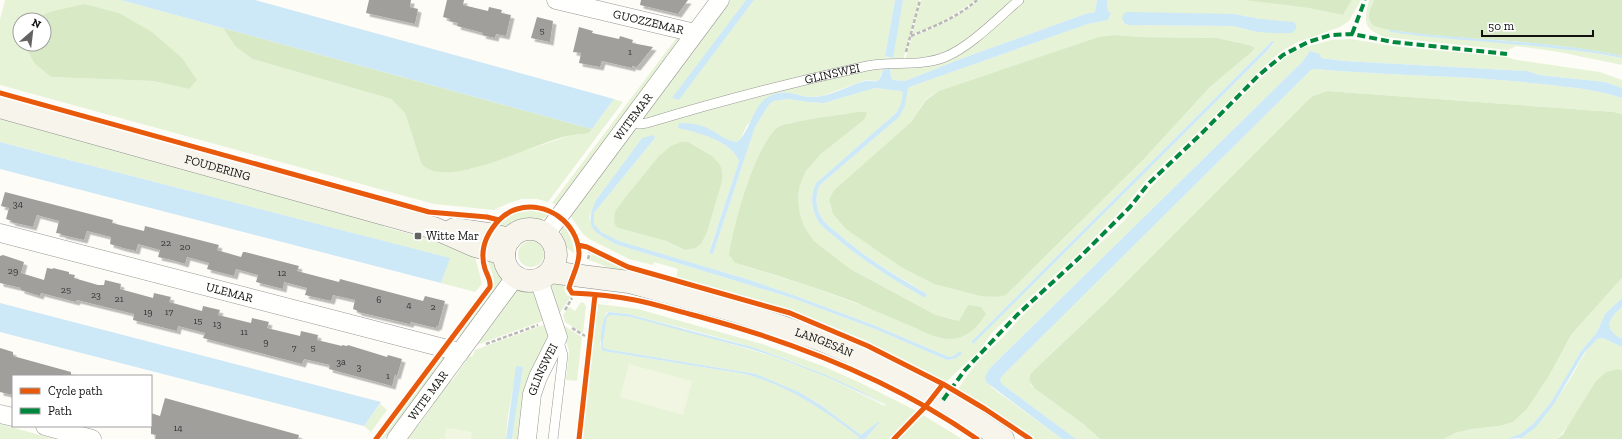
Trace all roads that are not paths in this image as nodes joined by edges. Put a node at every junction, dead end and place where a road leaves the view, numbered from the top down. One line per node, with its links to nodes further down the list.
1 (556, 0): 4 (street, GUOZZEMAR)
2 (720, 0): 4 (street, WITEMAR)
3 (1020, 0): 6 (lane, GLINSWEI)
4 (695, 33): 6 (street, WITEMAR)
5 (0, 107): 9 (street, FOUDERING)
6 (630, 122): 8 (street, WITEMAR)
7 (0, 233): 13 (street, ULEMAR)
8 (546, 234): 9 (street); 10 (street)
9 (507, 246): 11 (street)
10 (549, 268): 11 (street); 12 (street, GLINSWEI); 21 (street, LANGESÂN)
11 (516, 276): 13 (street, WITE MAR)
12 (558, 337): 19 (street, GLINSWEI); 20 (lane)
13 (460, 352): 18 (street, WITE MAR)
14 (0, 414): 15 (street)
15 (12, 417)
16 (49, 427): 17 (street)
17 (92, 439)
18 (396, 439)
19 (527, 439)
20 (553, 439)
21 (1003, 439)

